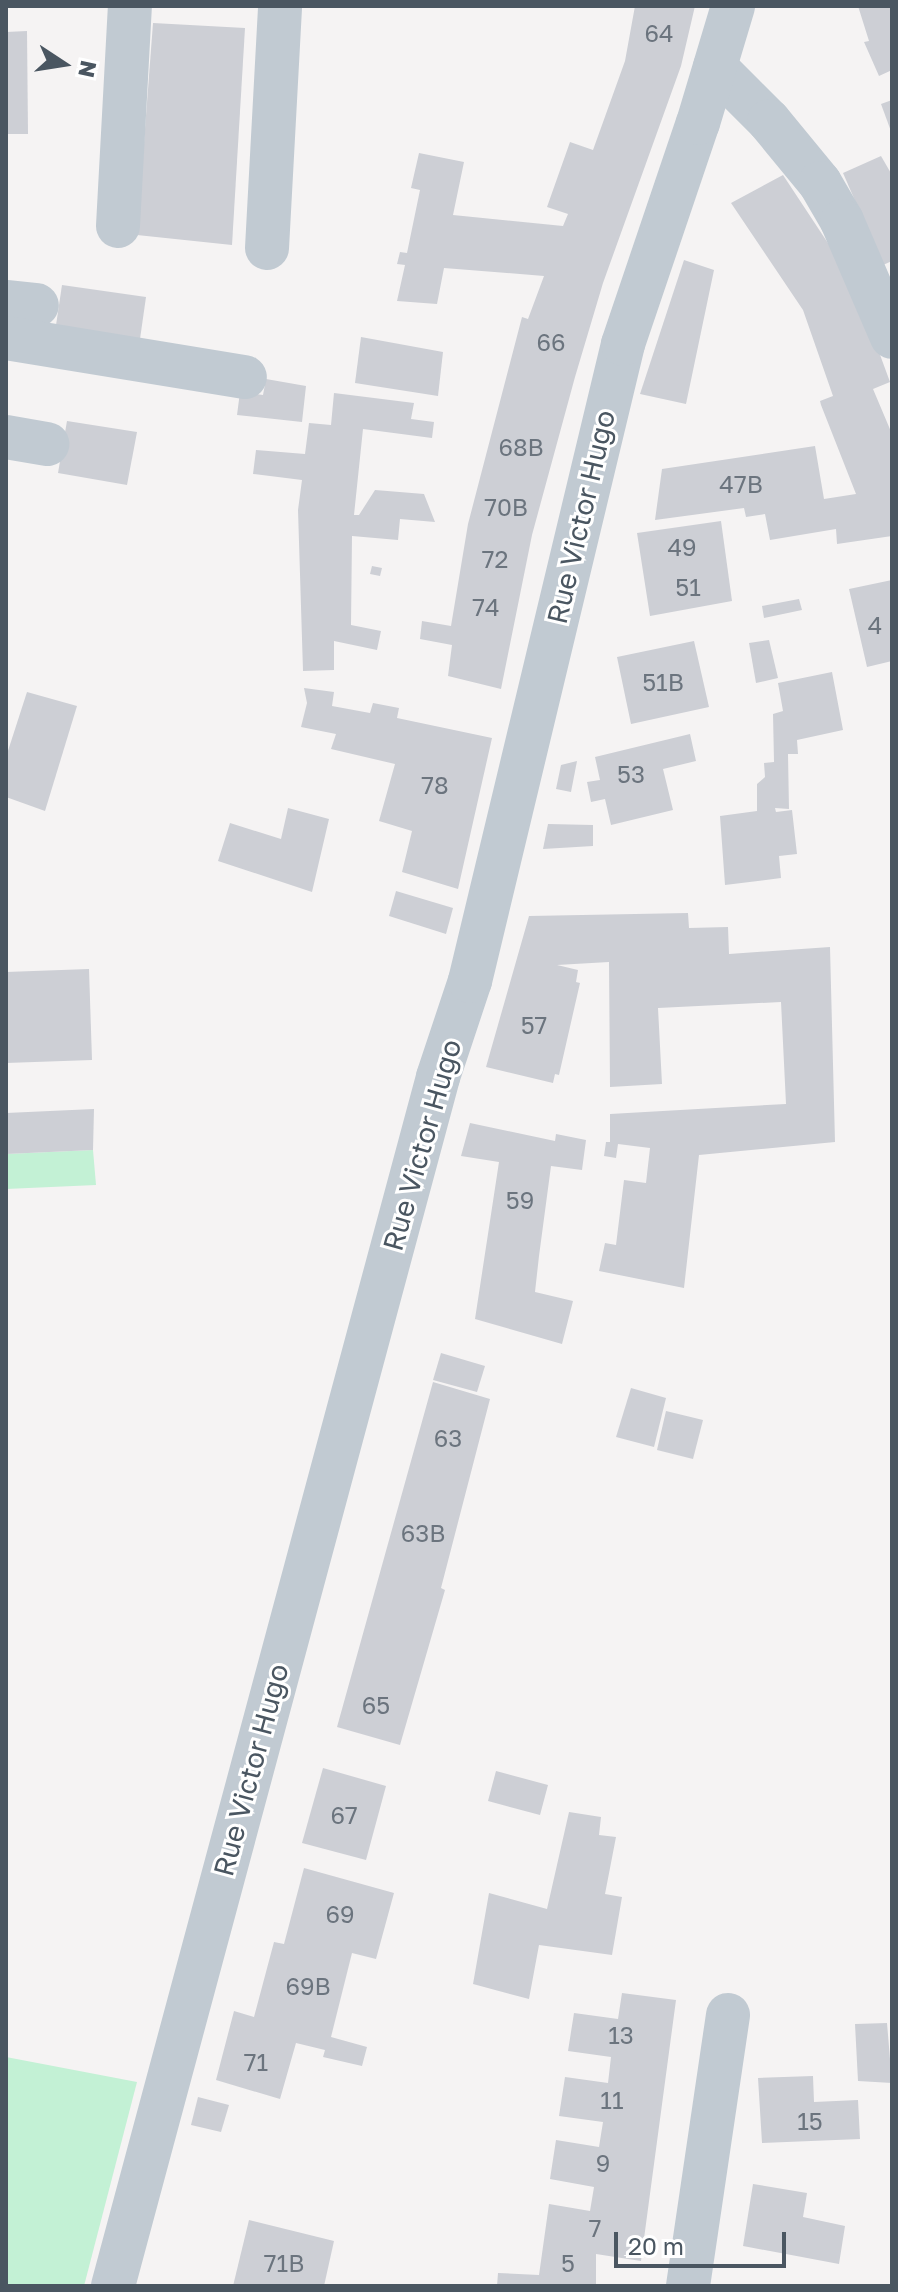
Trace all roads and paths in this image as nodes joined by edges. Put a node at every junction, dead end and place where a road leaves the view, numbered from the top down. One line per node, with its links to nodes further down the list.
1 (130, 6): 5 (street)
2 (280, 6): 6 (street)
3 (733, 6): 4 (street, Rue Victor Hugo)
4 (715, 67): 7 (street); 11 (street, Rue Victor Hugo)
5 (118, 226)
6 (267, 248)
7 (892, 337)
8 (6, 338): 9 (street)
9 (245, 377)
10 (728, 2015): 12 (street)
11 (113, 2286)
12 (688, 2286)

